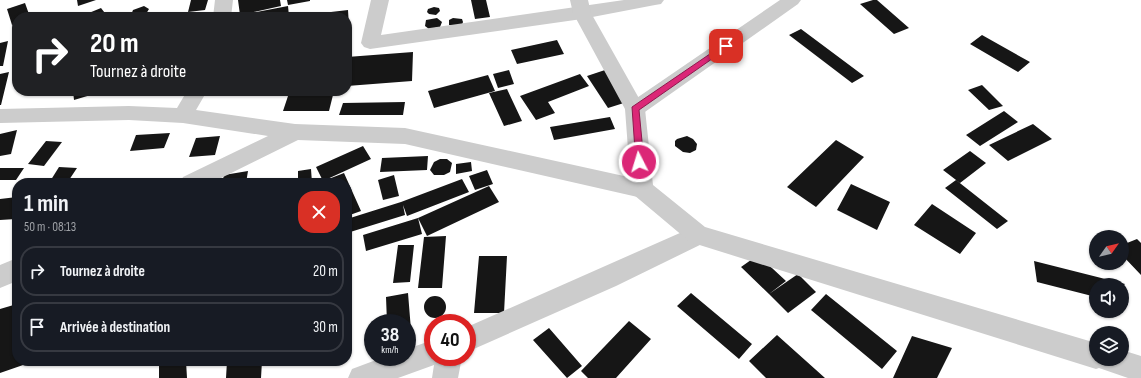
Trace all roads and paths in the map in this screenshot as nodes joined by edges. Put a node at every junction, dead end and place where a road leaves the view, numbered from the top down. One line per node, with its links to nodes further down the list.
1 (224, 0): 6 (street)
2 (380, 0): 5 (street)
3 (655, 0): 5 (street)
4 (792, 0): 8 (street)
5 (580, 6): 8 (street)
6 (223, 12)
7 (193, 96): 10 (street)
8 (635, 109): 13 (street)
9 (0, 116): 10 (street)
10 (182, 116): 11 (street)
11 (295, 132): 12 (street); 13 (street)
12 (201, 178)
13 (642, 189): 14 (street)
14 (698, 235): 17 (street); 18 (street)
15 (12, 271): 16 (street)
16 (0, 277)
17 (476, 336)
18 (1089, 354)
19 (424, 356): 23 (street)
20 (1129, 365): 22 (street)
21 (447, 366): 24 (street)
22 (1141, 369)
23 (361, 378)
24 (445, 378)

